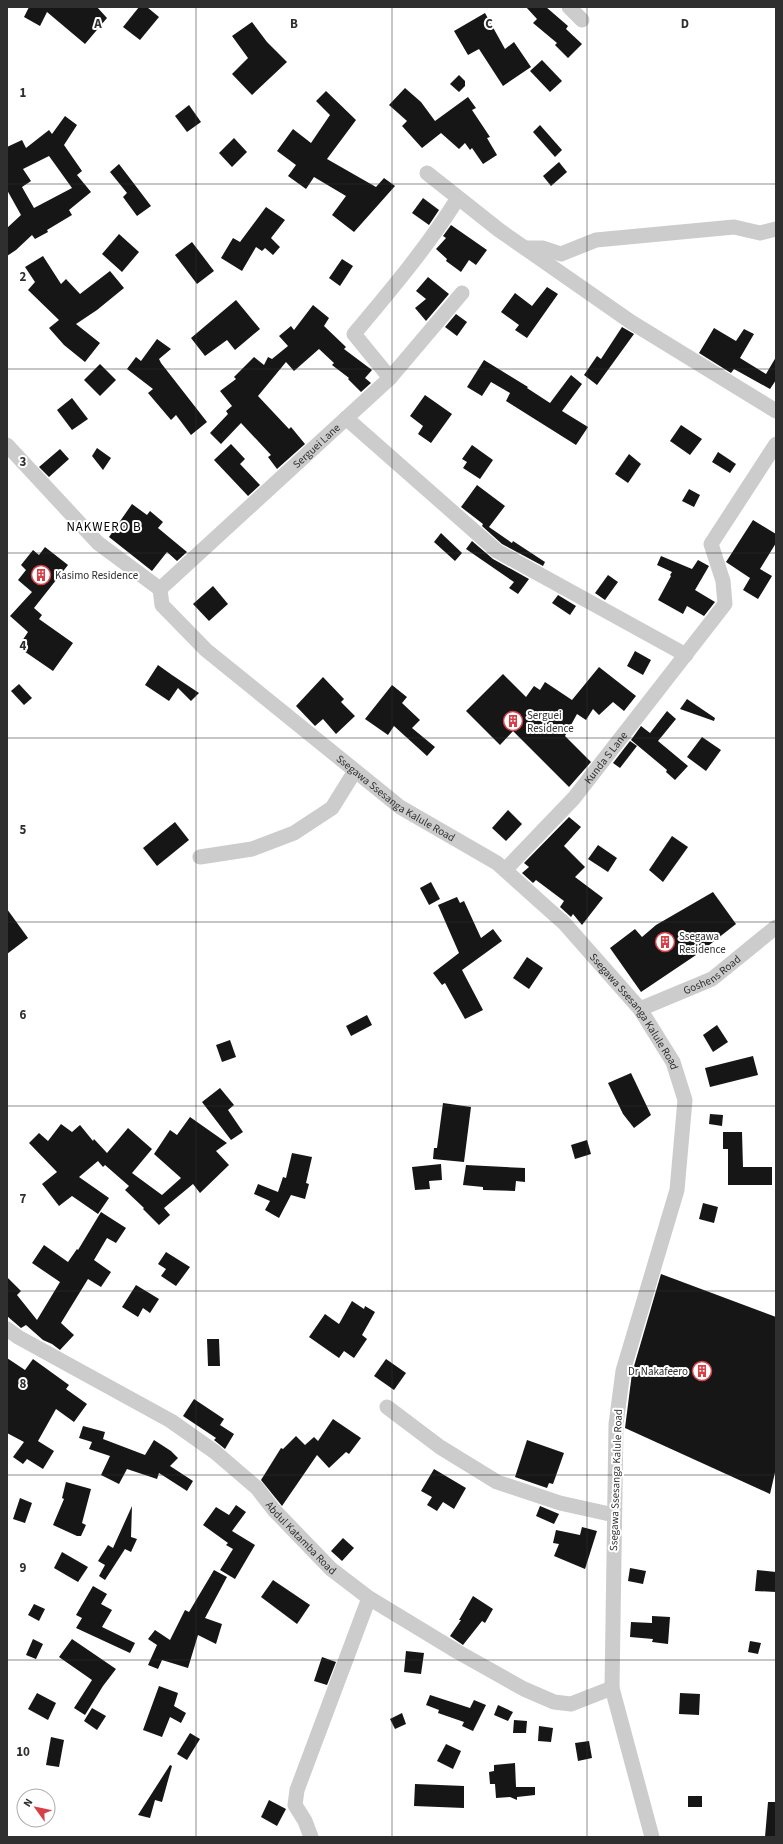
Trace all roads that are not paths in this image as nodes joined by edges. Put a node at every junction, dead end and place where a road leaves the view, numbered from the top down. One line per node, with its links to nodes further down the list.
1 (569, 7): 2 (street)
2 (582, 20)
3 (427, 174): 4 (street)
4 (458, 198): 6 (street); 8 (street)
5 (776, 229): 6 (street)
6 (525, 248): 9 (street)
7 (462, 293): 8 (street, Serguei Lane)
8 (390, 378): 10 (street, Serguei Lane)
9 (776, 411)
10 (346, 418): 13 (street, Serguei Lane); 14 (street)
11 (776, 444): 14 (street, Kunda S Lane)
12 (7, 445): 13 (street)
13 (160, 589): 15 (street, Ssegawa Ssesanga Kalule Road)
14 (686, 655): 17 (street, Kunda S Lane)
15 (355, 771): 16 (street); 17 (street, Ssegawa Ssesanga Kalule Road)
16 (200, 857)
17 (505, 870): 19 (street, Ssegawa Ssesanga Kalule Road)
18 (776, 927): 19 (street, Goshens Road)
19 (640, 1009): 22 (street, Ssegawa Ssesanga Kalule Road)
20 (7, 1329): 23 (street, Abdul Katamba Road)
21 (386, 1407): 22 (street)
22 (614, 1515): 24 (street, Ssegawa Ssesanga Kalule Road)
23 (369, 1598): 24 (street, Abdul Katamba Road); 25 (street)
24 (612, 1688): 26 (street, Ssegawa Ssesanga Kalule Road)
25 (311, 1837)
26 (652, 1837)

